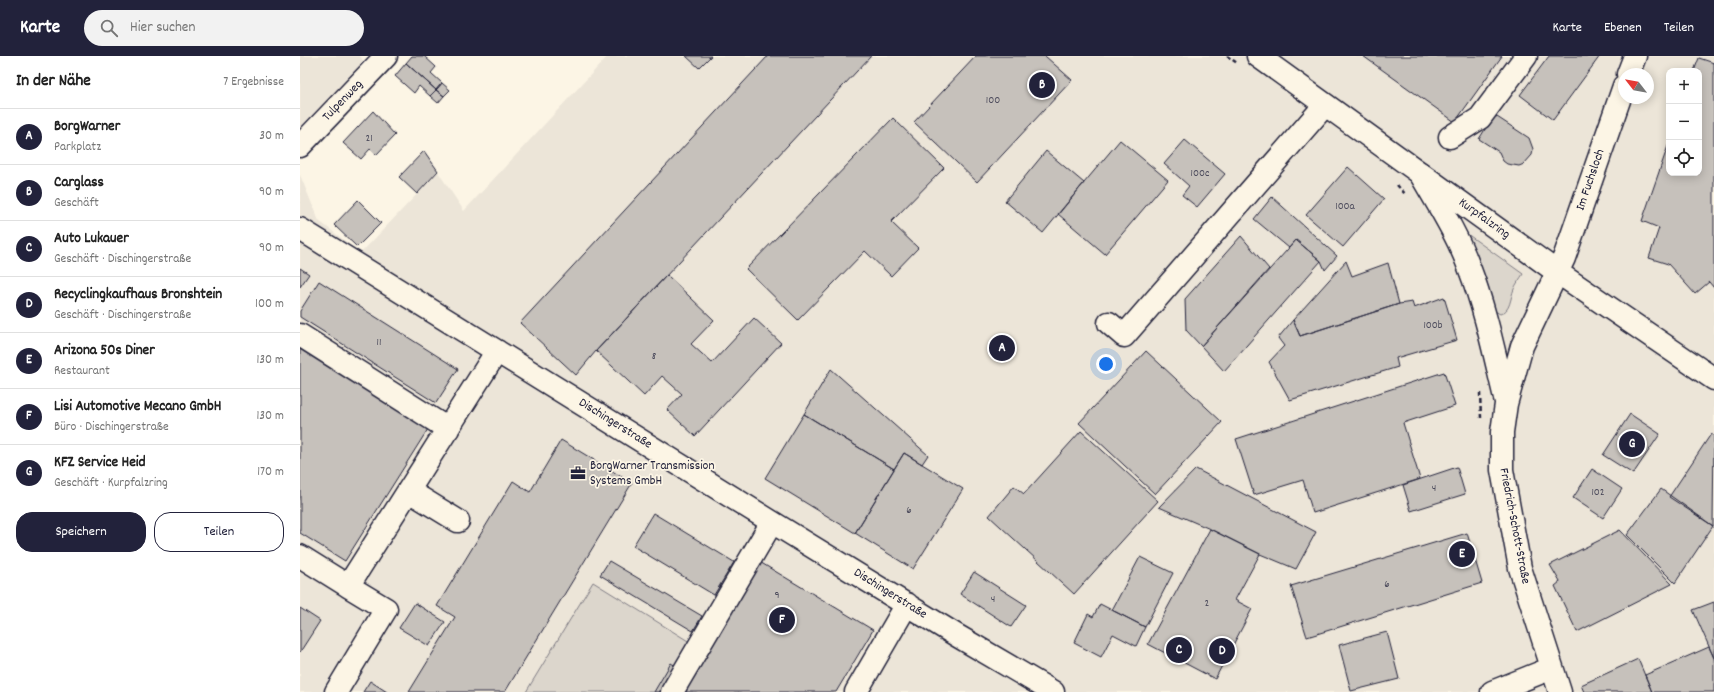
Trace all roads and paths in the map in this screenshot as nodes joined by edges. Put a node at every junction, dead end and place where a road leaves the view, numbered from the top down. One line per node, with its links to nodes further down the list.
1 (386, 56): 7 (street, Tulpenweg)
2 (1258, 56): 5 (street, Kurpfalzring)
3 (1526, 56): 6 (street)
4 (1618, 103): 10 (street, Im Fuchsloch)
5 (1326, 105): 8 (street, Kurpfalzring); 11 (street)
6 (1450, 138)
7 (302, 144)
8 (1420, 173): 10 (street, Kurpfalzring); 15 (street, Friedrich-Schott-Straße)
9 (300, 229): 13 (street, Dischingerstraße)
10 (1557, 272): 14 (street, Kurpfalzring); 15 (street, Friedrich-Schott-Straße)
11 (1109, 323)
12 (300, 335): 16 (street)
13 (497, 351): 16 (street); 19 (street, Dischingerstraße)
14 (1714, 379)
15 (1506, 404): 23 (street, Friedrich-Schott-Straße)
16 (448, 429): 17 (street)
17 (409, 491): 18 (street); 21 (street)
18 (458, 521)
19 (772, 522): 22 (street, Dischingerstraße); 25 (street)
20 (300, 556): 21 (street)
21 (348, 586): 24 (street)
22 (907, 604): 26 (street); 27 (street, Dischingerstraße)
23 (1552, 668): 28 (street); 29 (street, Friedrich-Schott-Straße)
24 (336, 692)
25 (672, 692)
26 (856, 692)
27 (1053, 692)
28 (1492, 692)
29 (1560, 692)

